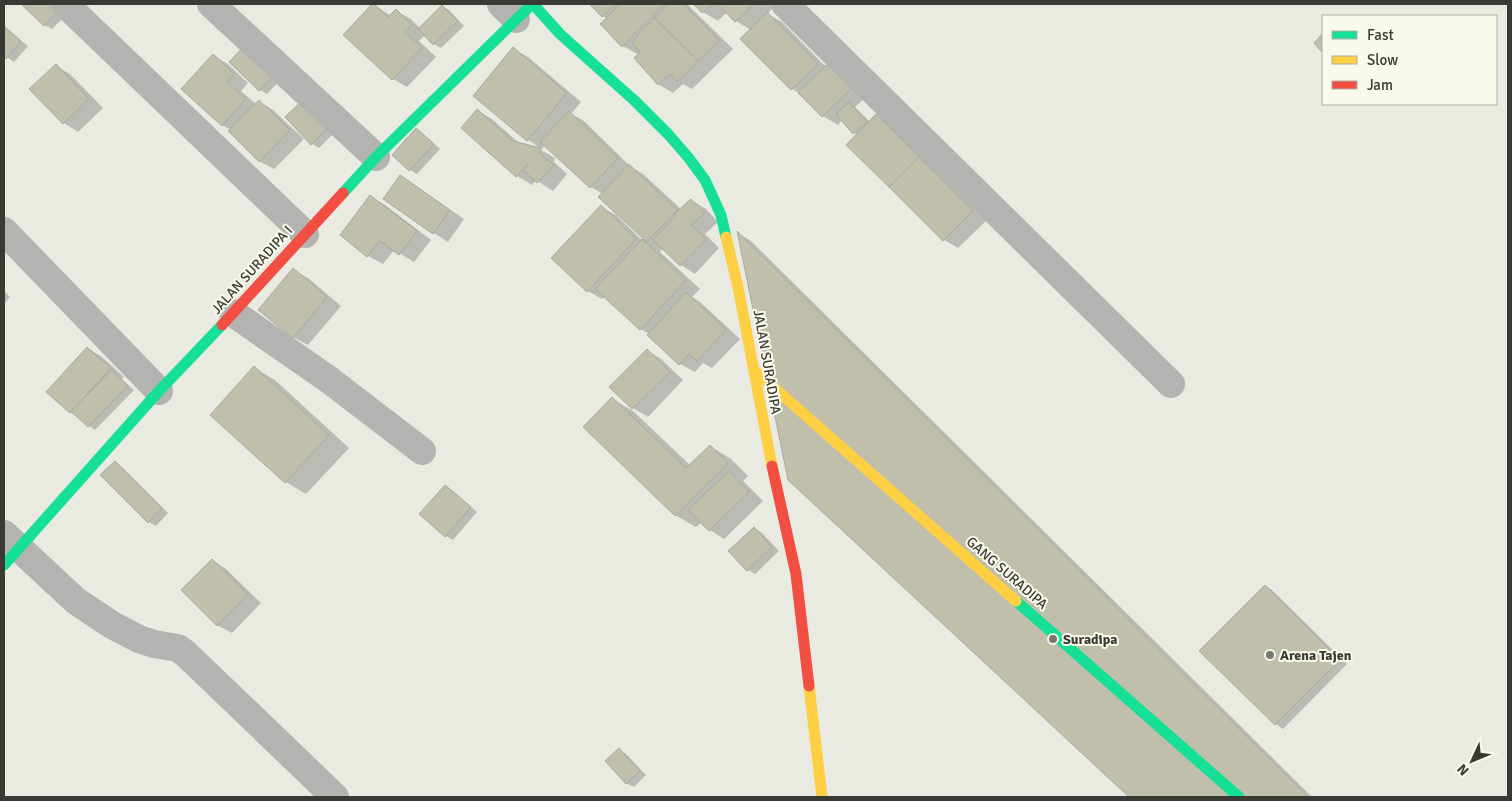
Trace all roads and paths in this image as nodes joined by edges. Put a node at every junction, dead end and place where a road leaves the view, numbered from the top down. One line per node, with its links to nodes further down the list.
1 (66, 4): 7 (street)
2 (211, 4): 5 (street)
3 (785, 4): 10 (street)
4 (520, 8): 5 (street, JALAN SURADIPA I); 9 (street, JALAN SURADIPA)
5 (376, 157): 7 (street, JALAN SURADIPA I)
6 (4, 231): 11 (street)
7 (305, 234): 8 (street, JALAN SURADIPA I)
8 (234, 313): 11 (street, JALAN SURADIPA I); 12 (street)
9 (754, 370): 15 (street, JALAN SURADIPA); 16 (street, GANG SURADIPA)
10 (1171, 384)
11 (159, 391): 13 (street, JALAN SURADIPA I)
12 (422, 451)
13 (9, 550): 14 (street)
14 (335, 797)
15 (822, 797)
16 (1239, 797)

